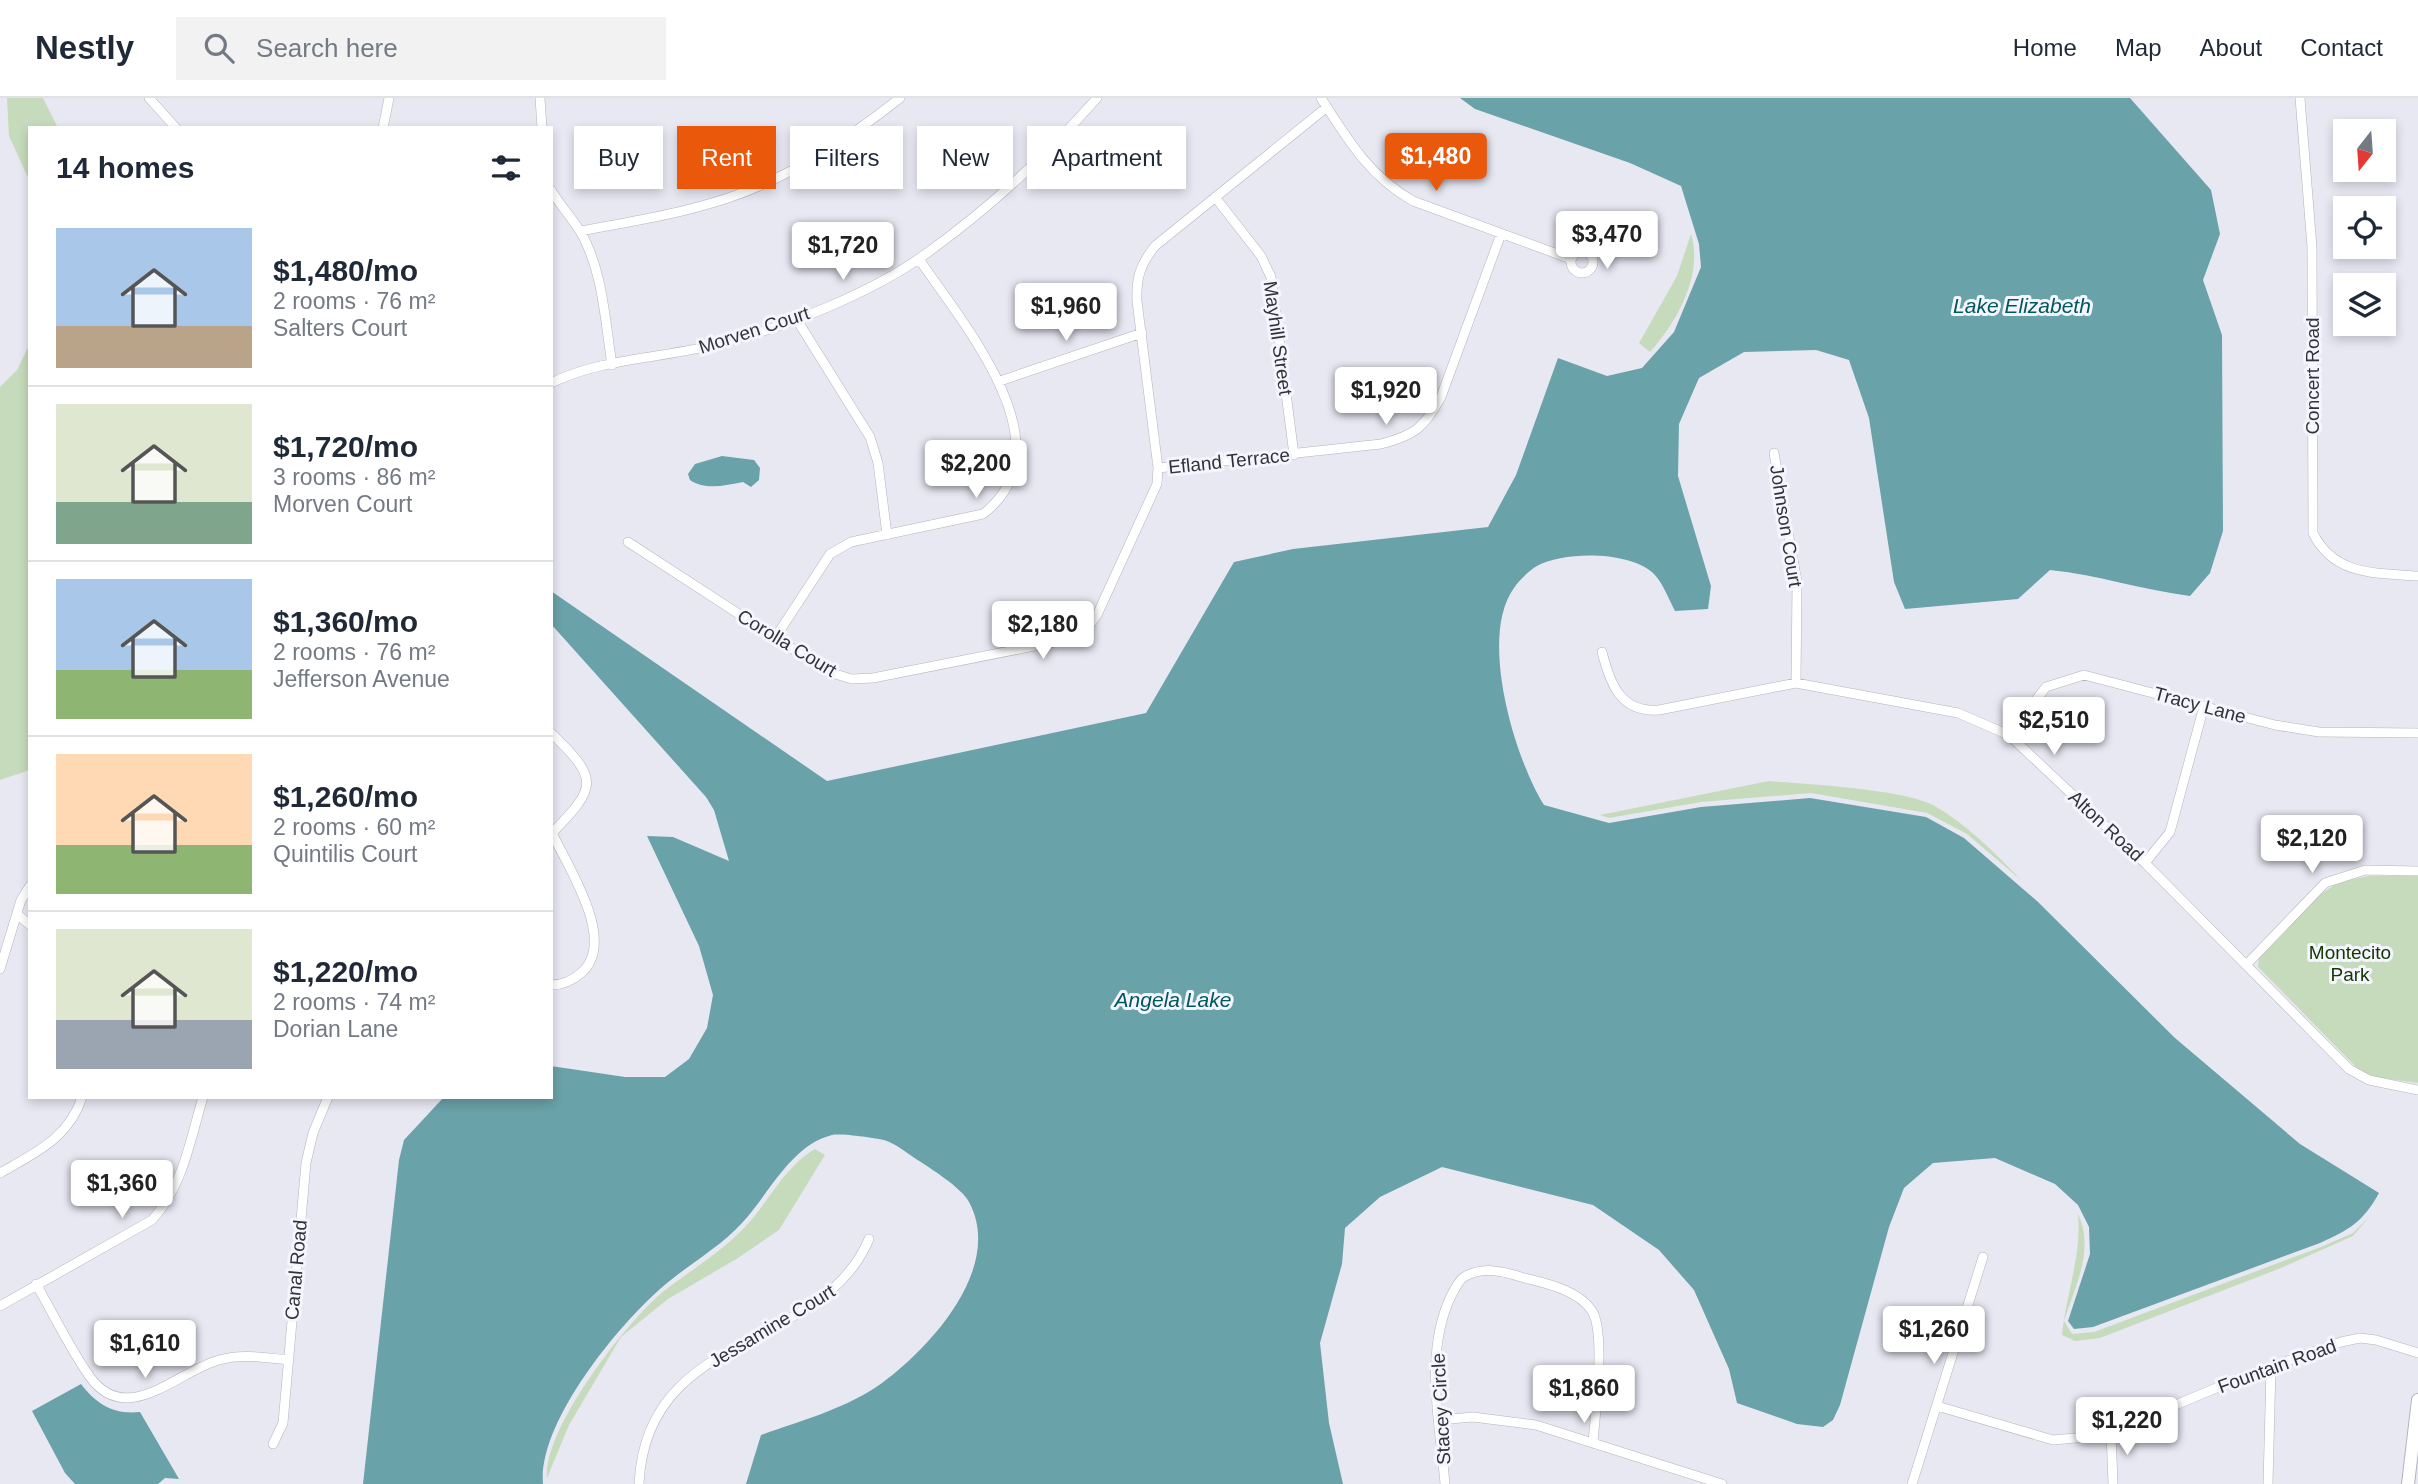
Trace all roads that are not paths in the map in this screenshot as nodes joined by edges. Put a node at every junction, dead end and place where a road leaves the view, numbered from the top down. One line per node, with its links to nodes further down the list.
1 (149, 98): 9 (street)
2 (389, 98): 10 (street)
3 (540, 98): 11 (street)
4 (900, 98): 14 (street)
5 (1097, 98): 16 (street, Morven Court)
6 (1321, 98): 8 (street)
7 (2300, 98): 28 (street, Concert Road)
8 (1327, 107): 13 (street, Corolla Court); 15 (street)
9 (174, 126)
10 (383, 126)
11 (542, 126)
12 (553, 193): 14 (street)
13 (1215, 197): 19 (street, Corolla Court); 24 (street, Mayhill Street)
14 (580, 232): 20 (street)
15 (1501, 234): 17 (street); 24 (street, Efland Terrace)
16 (919, 259): 18 (street, Morven Court); 21 (street)
17 (1572, 259)
18 (797, 320): 20 (street, Morven Court); 26 (street)
19 (1142, 333): 21 (street); 25 (street, Corolla Court)
20 (612, 365): 22 (street, Morven Court)
21 (1000, 381): 26 (street)
22 (553, 382)
23 (1774, 453): 31 (street, Johnson Court)
24 (1294, 455): 25 (street, Efland Terrace)
25 (1158, 468): 29 (street, Corolla Court)
26 (887, 535): 29 (street)
27 (628, 542): 29 (street, Corolla Court)
28 (2418, 576)
29 (775, 639)
30 (1602, 652): 31 (street, Alton Road)
31 (1796, 683): 35 (street, Alton Road)
32 (2204, 706): 33 (street, Tracy Lane); 35 (street, Tracy Lane); 38 (street)
33 (2418, 733)
34 (553, 735): 36 (street)
35 (2009, 735): 38 (street, Alton Road)
36 (553, 833)
37 (553, 836): 45 (street)
38 (2146, 863): 43 (street, Alton Road)
39 (2418, 871): 43 (street)
40 (28, 890): 41 (street)
41 (17, 914): 42 (street); 44 (street)
42 (28, 923)
43 (2246, 965): 46 (street, Alton Road)
44 (0, 969)
45 (553, 984)
46 (2418, 1090)
47 (81, 1099): 50 (street)
48 (202, 1099): 53 (street)
49 (327, 1099): 56 (street, Canal Road)
50 (0, 1173)
51 (869, 1239): 64 (street, Jessamine Court)
52 (1983, 1256): 59 (street)
53 (36, 1284): 54 (street); 56 (street)
54 (0, 1306)
55 (2418, 1353): 57 (street, Fountain Road)
56 (289, 1360): 63 (street, Canal Road)
57 (2271, 1367): 61 (street, Fountain Road); 69 (street)
58 (2418, 1400): 70 (street)
59 (1937, 1406): 61 (street, Fountain Road); 67 (street)
60 (1440, 1420): 62 (street); 62 (street, Stacey Circle); 65 (street, Stacey Circle)
61 (2111, 1432): 68 (street)
62 (1593, 1443): 66 (street)
63 (273, 1444)
64 (639, 1484)
65 (1445, 1484)
66 (1722, 1484)
67 (1912, 1484)
68 (2113, 1484)
69 (2268, 1484)
70 (2408, 1484)

